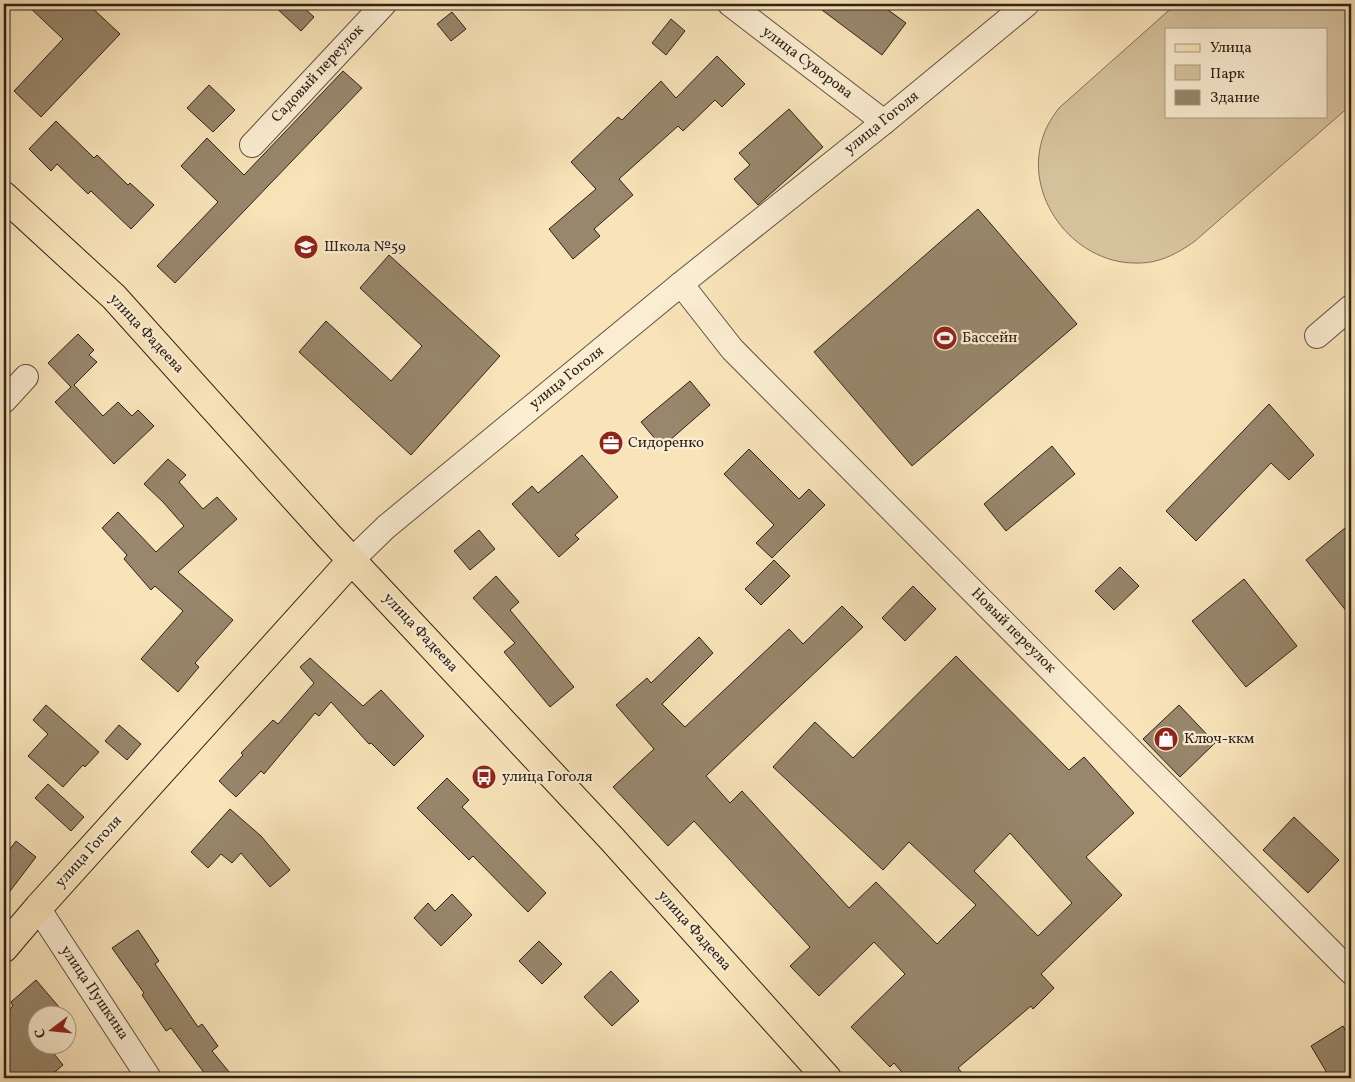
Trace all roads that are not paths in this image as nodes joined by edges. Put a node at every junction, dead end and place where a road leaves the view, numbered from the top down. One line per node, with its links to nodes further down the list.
1 (384, 4): 5 (street, Садовый переулок)
2 (730, 4): 4 (street, улица Суворова)
3 (1027, 4): 4 (street, улица Гоголя)
4 (884, 122): 7 (street, улица Гоголя)
5 (252, 145)
6 (4, 196): 12 (main road, улица Фадеева)
7 (681, 284): 12 (street, улица Гоголя); 15 (street, Новый переулок)
8 (1351, 306): 9 (street)
9 (1317, 336)
10 (26, 377): 11 (street)
11 (4, 401)
12 (352, 560): 13 (main road, улица Гоголя); 17 (main road, улица Фадеева)
13 (38, 908): 14 (main road, улица Гоголя); 16 (street, улица Пушкина)
14 (4, 948)
15 (1351, 972)
16 (149, 1078)
17 (827, 1078)

